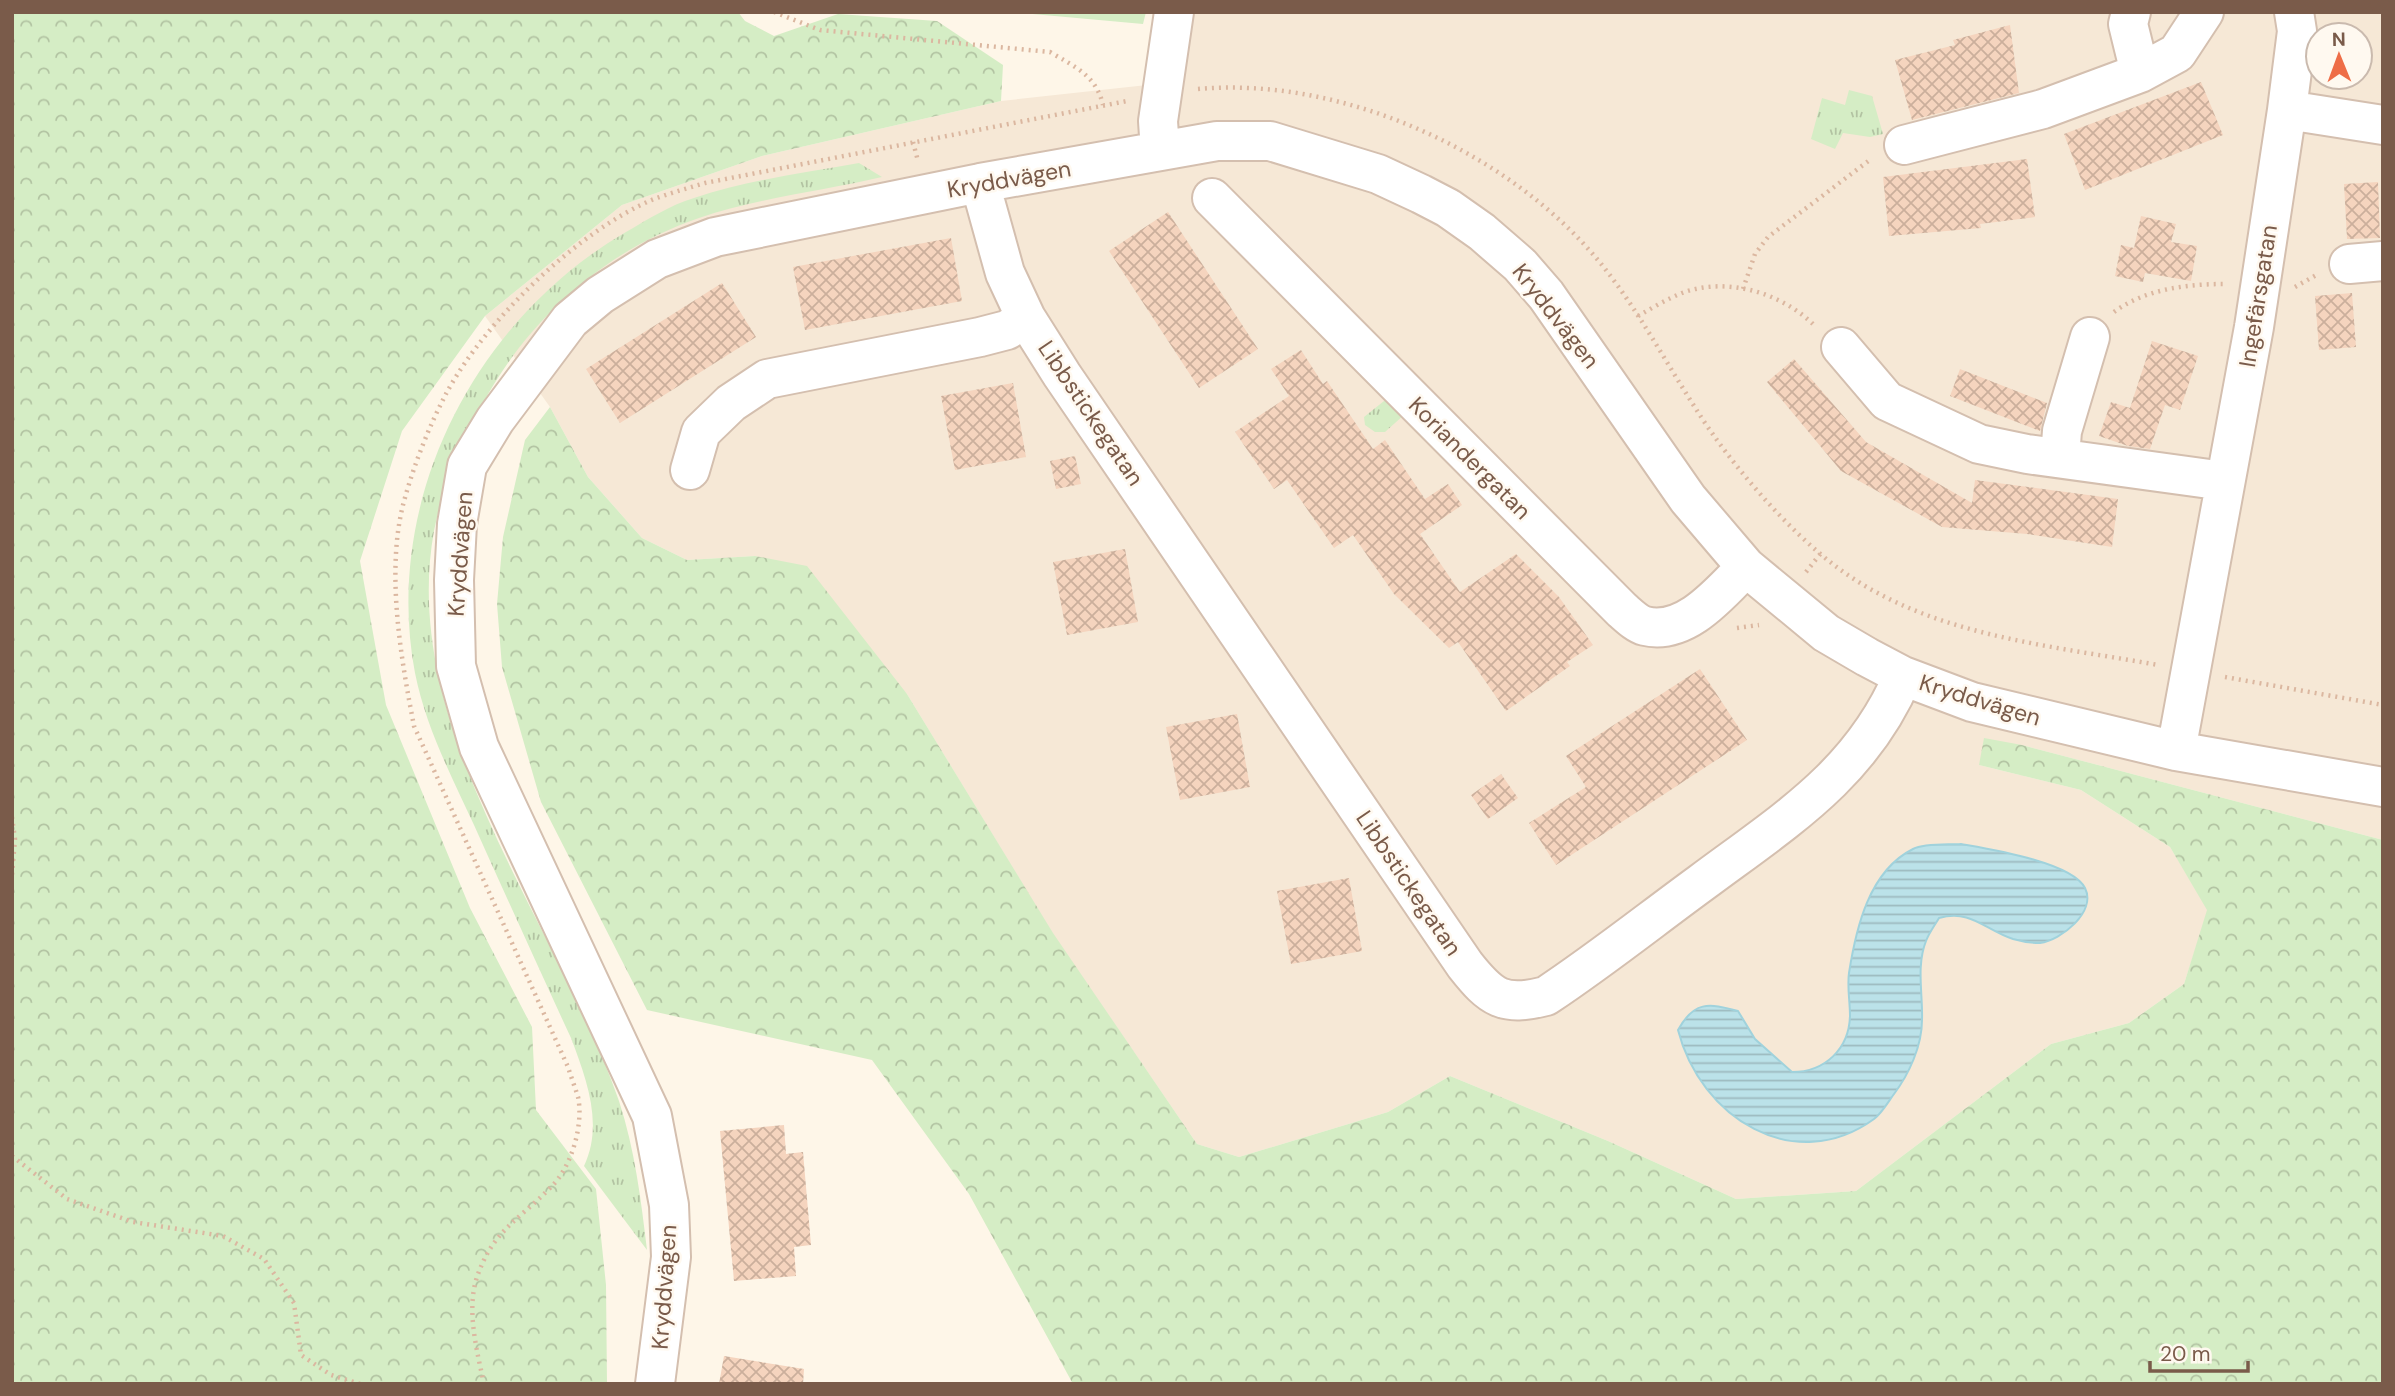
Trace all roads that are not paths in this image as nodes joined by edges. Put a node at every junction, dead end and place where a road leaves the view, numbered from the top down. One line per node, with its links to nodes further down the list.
1 (1174, 12): 9 (street)
2 (2131, 12): 5 (street)
3 (2204, 12): 5 (street)
4 (2294, 12): 6 (street, Ingefärsgatan)
5 (2140, 73): 8 (street)
6 (2287, 110): 7 (street); 17 (street, Ingefärsgatan)
7 (2383, 125)
8 (1905, 145)
9 (1160, 150): 10 (street, Kryddvägen); 18 (street, Kryddvägen)
10 (980, 183): 12 (street, Libbstickegatan); 22 (street, Kryddvägen)
11 (1212, 198): 18 (street, Koriandergatan)
12 (1026, 318): 16 (street, Libbstickegatan); 19 (street, Libbstickegatan)
13 (2090, 337): 15 (street)
14 (1841, 347): 15 (street)
15 (2060, 457): 17 (street)
16 (690, 470)
17 (2224, 481): 20 (street, Ingefärsgatan)
18 (1746, 567): 19 (street, Kryddvägen)
19 (1903, 676): 20 (street, Kryddvägen)
20 (2176, 751): 21 (street, Kryddvägen)
21 (2383, 787)
22 (655, 1384)

